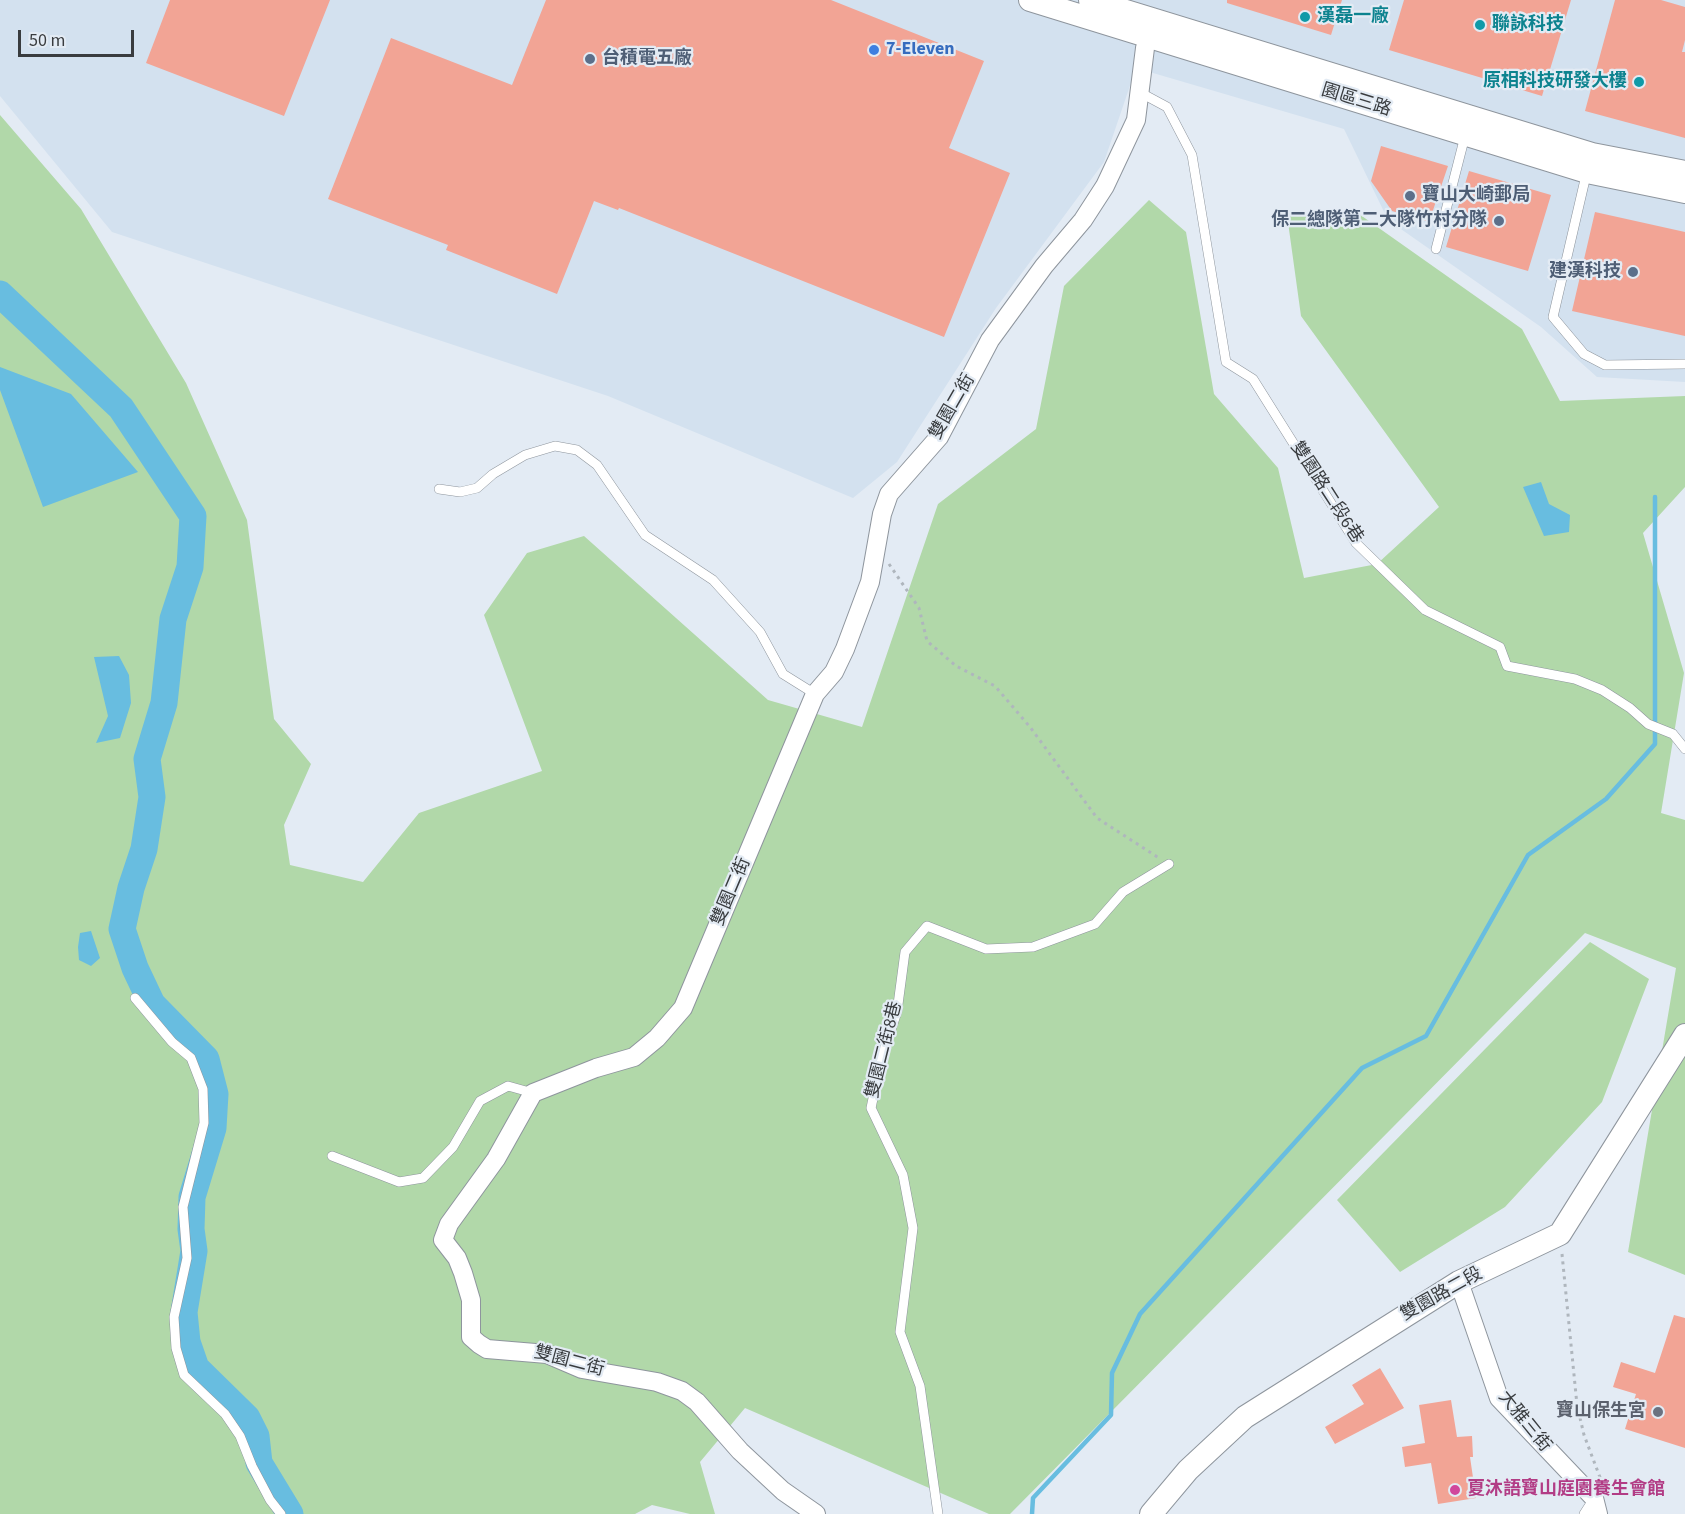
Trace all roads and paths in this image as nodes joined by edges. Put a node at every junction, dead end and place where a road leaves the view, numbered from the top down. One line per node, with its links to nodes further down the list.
1 (1030, 0): 3 (street, 園區三路)
2 (1090, 0): 3 (street, 園區三路)
3 (1151, 28): 4 (street, 雙園二街); 5 (street, 園區三路)
4 (1141, 93): 12 (street, 雙園二街); 14 (lane, 雙園路二段6巷)
5 (1468, 125): 6 (street, 園區三路); 9 (lane)
6 (1590, 163): 7 (street, 園區三路); 8 (street, 園區三路); 10 (lane)
7 (1685, 172)
8 (1685, 192)
9 (1436, 249)
10 (1685, 364)
11 (439, 489): 13 (lane)
12 (876, 549): 13 (street, 雙園二街); 15 (path)
13 (815, 694): 18 (street, 雙園二街)
14 (1685, 749)
15 (1169, 864): 26 (lane, 雙園二街8巷)
16 (135, 998): 24 (lane)
17 (1685, 1035): 20 (street)
18 (533, 1093): 19 (lane); 25 (street, 雙園二街)
19 (332, 1156)
20 (1560, 1234): 21 (street, 雙園路二段); 22 (path)
21 (1459, 1282): 23 (street, 大雅三街); 27 (street, 雙園路二段)
22 (1601, 1481)
23 (1592, 1509)
24 (280, 1514)
25 (816, 1514)
26 (938, 1514)
27 (1151, 1514)

